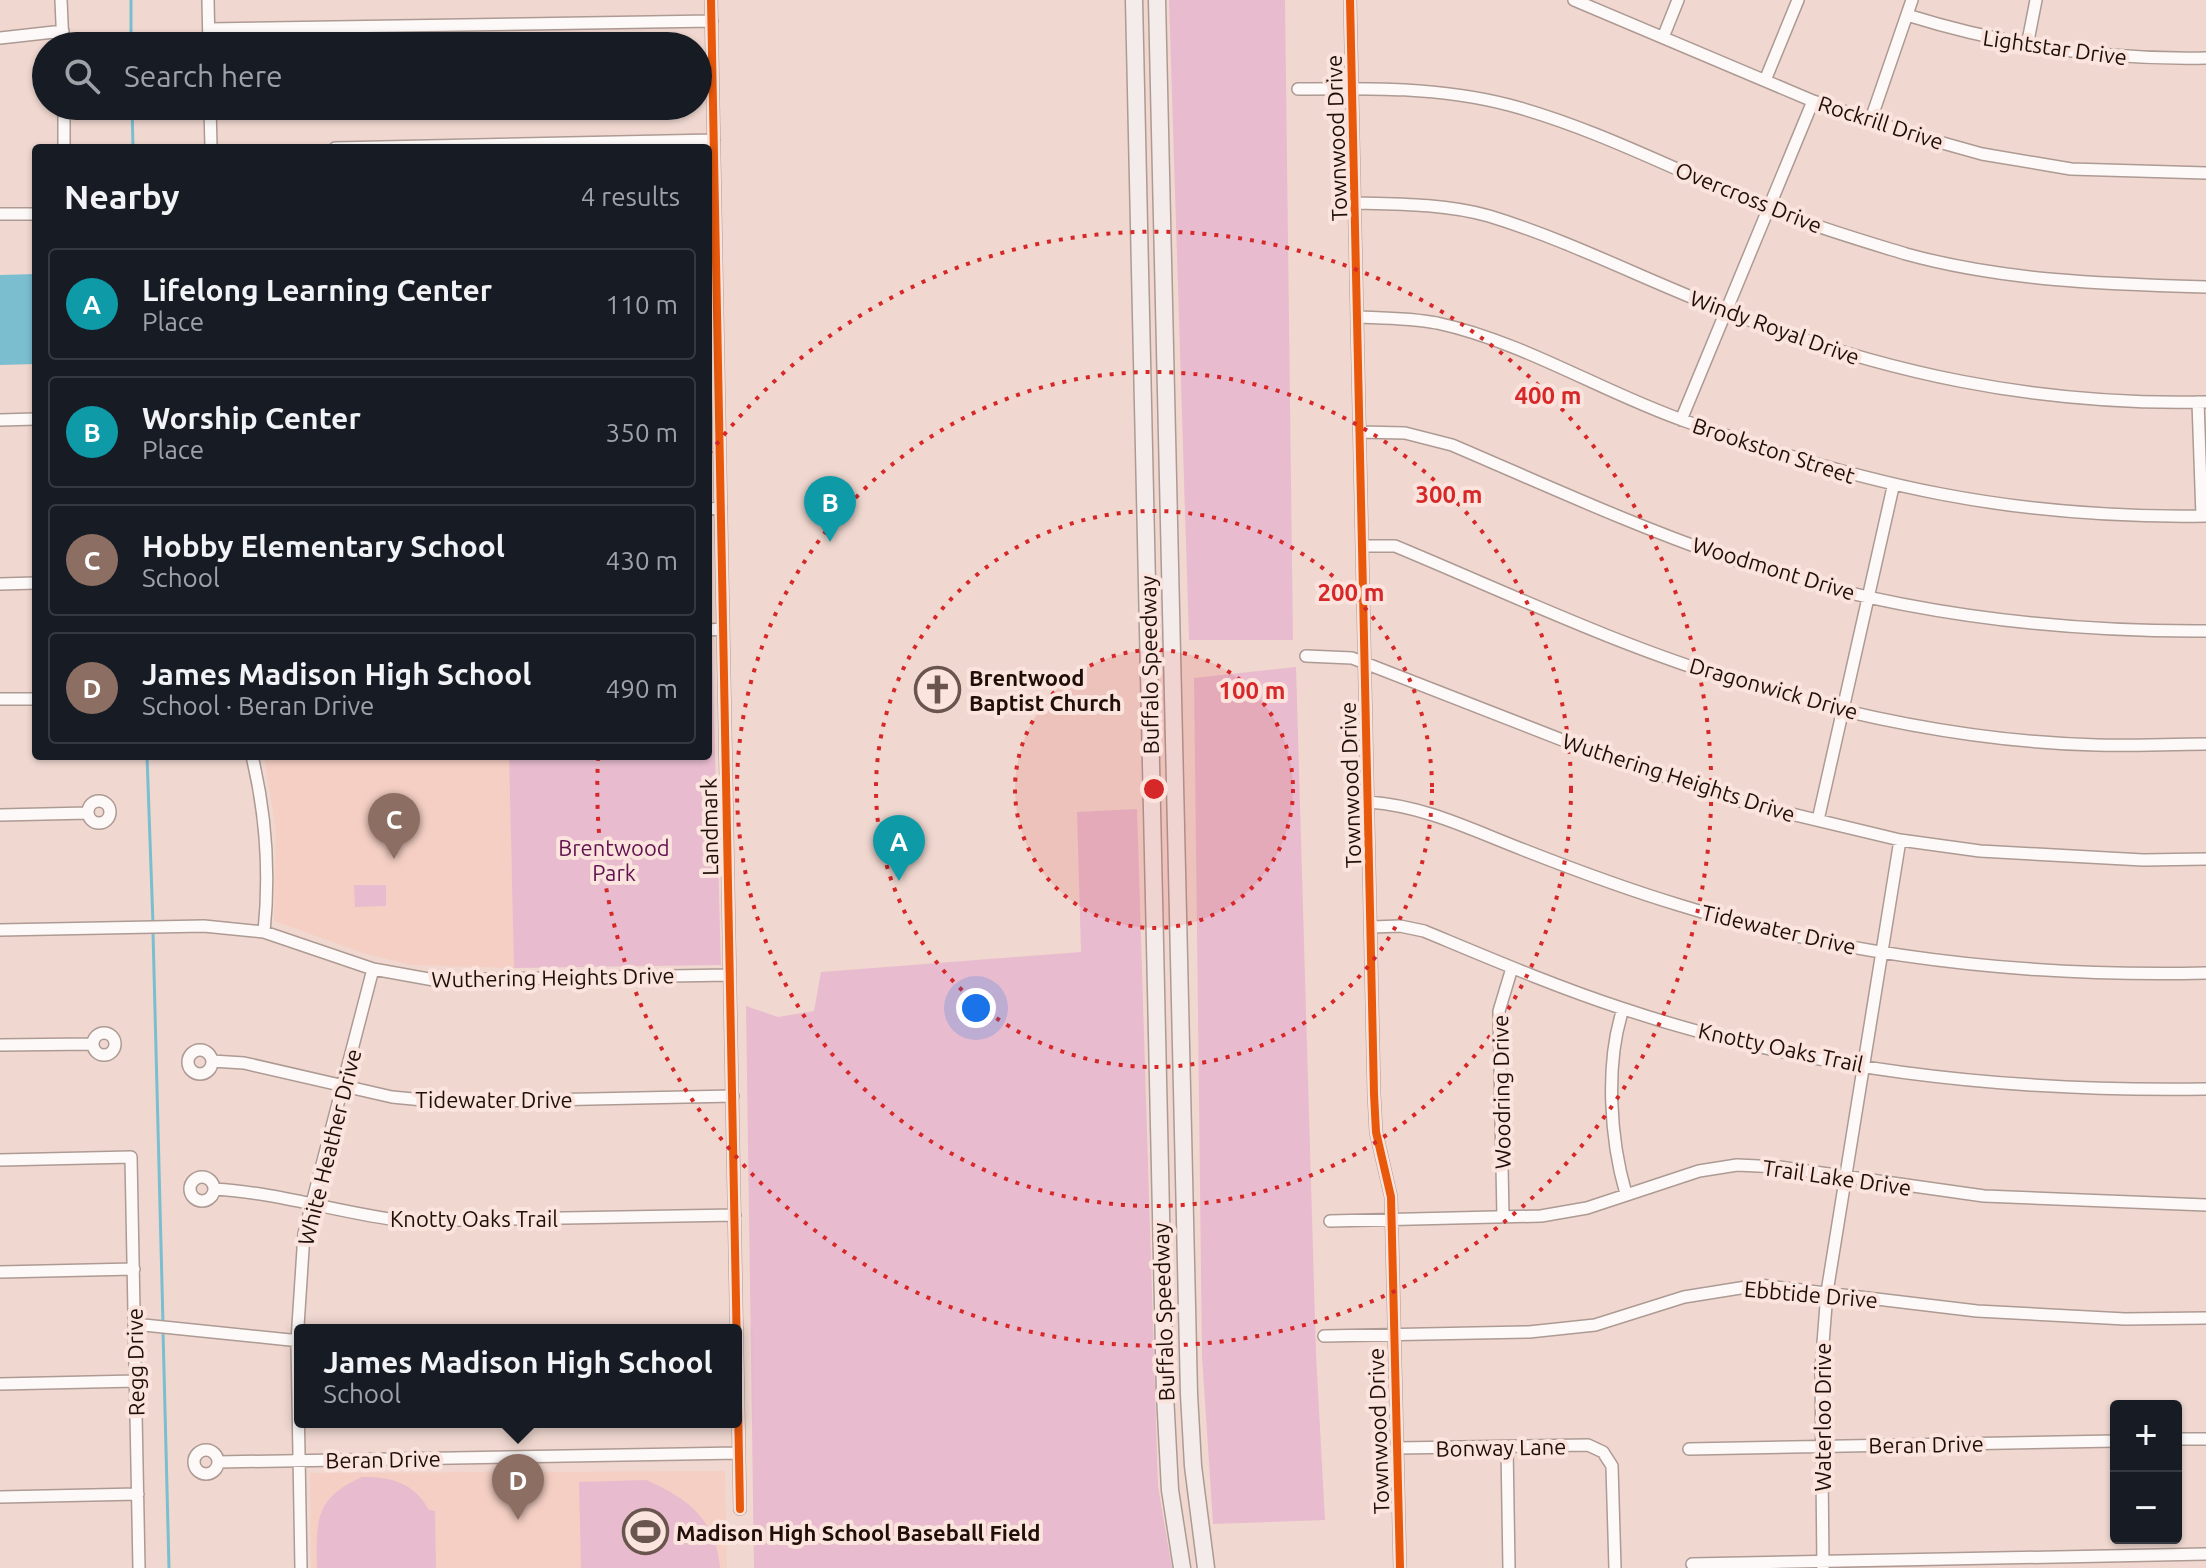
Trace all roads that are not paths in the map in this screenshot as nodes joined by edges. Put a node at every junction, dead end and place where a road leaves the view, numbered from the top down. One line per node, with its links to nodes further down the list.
1 (61, 0): 15 (street)
2 (208, 0): 14 (street)
3 (711, 0): 13 (street, Landmark)
4 (1134, 0): 33 (main road, Buffalo Speedway)
5 (1157, 0): 34 (main road, Buffalo Speedway)
6 (1350, 0): 23 (street, Townwood Drive)
7 (1574, 0): 18 (street, Rockrill Drive)
8 (1678, 0): 18 (street)
9 (1798, 0): 22 (street)
10 (1912, 0): 12 (street)
11 (2036, 0): 20 (street)
12 (1907, 15): 20 (street, Lightstar Drive); 28 (street)
13 (712, 21): 14 (street); 29 (street, Landmark)
14 (209, 29)
15 (63, 31): 16 (street)
16 (54, 32)
17 (32, 34): 19 (street)
18 (1664, 35): 22 (street, Rockrill Drive)
19 (0, 38)
20 (2027, 46): 21 (street, Lightstar Drive)
21 (2206, 58)
22 (1766, 78): 25 (street, Rockrill Drive)
23 (1353, 88): 24 (street, Overcross Drive); 36 (street, Townwood Drive); 37 (street, Overcross Drive)
24 (1298, 89)
25 (1813, 101): 28 (street, Rockrill Drive); 37 (street)
26 (64, 120): 30 (street)
27 (210, 120): 31 (street)
28 (1870, 122): 35 (street, Rockrill Drive)
29 (714, 140): 32 (street); 40 (street, Landmark)
30 (64, 144)
31 (211, 144)
32 (524, 144)
33 (1137, 146): 34 (main road); 42 (main road, Buffalo Speedway)
34 (1160, 146): 43 (main road, Buffalo Speedway)
35 (2206, 173)
36 (1356, 203): 44 (street, Windy Royal Drive); 45 (street, Townwood Drive)
37 (1770, 209): 41 (street, Overcross Drive); 44 (street)
38 (0, 214): 39 (street)
39 (32, 214)
40 (712, 265): 46 (street, Landmark)
41 (2206, 287)
42 (1140, 298): 43 (main road); 53 (main road, Buffalo Speedway)
43 (1163, 298): 52 (main road, Buffalo Speedway)
44 (1727, 312): 47 (street, Windy Royal Drive); 50 (street)
45 (1359, 317): 50 (street, Brookston Street); 51 (street, Townwood Drive)
46 (713, 387): 55 (street, Landmark)
47 (2202, 402): 56 (street)
48 (32, 419): 49 (street)
49 (0, 420)
50 (1681, 420): 54 (street, Brookston Street)
51 (1360, 432): 57 (street, Townwood Drive); 62 (street, Woodmont Drive)
52 (1168, 448): 53 (main road); 61 (main road, Buffalo Speedway)
53 (1143, 449): 60 (main road, Buffalo Speedway)
54 (1893, 487): 56 (street, Brookston Street); 62 (street)
55 (714, 508): 63 (street, Landmark)
56 (2204, 516)
57 (1363, 546): 67 (street, Townwood Drive); 70 (street, Dragonwick Drive)
58 (32, 583): 59 (street)
59 (0, 584)
60 (1148, 597): 61 (main road); 73 (main road, Buffalo Speedway)
61 (1172, 597): 72 (main road, Buffalo Speedway)
62 (1870, 597): 65 (street, Woodmont Drive); 70 (street)
63 (723, 629): 64 (street); 90 (street, Landmark)
64 (712, 630)
65 (2206, 631)
66 (1306, 656): 67 (street, Wuthering Heights Drive)
67 (1365, 662): 75 (street, Townwood Drive); 78 (street, Wuthering Heights Drive)
68 (0, 699): 69 (street)
69 (32, 699)
70 (1842, 710): 71 (street, Dragonwick Drive); 78 (street)
71 (2206, 744)
72 (1175, 749): 73 (main road); 82 (main road, Buffalo Speedway)
73 (1151, 750): 81 (main road, Buffalo Speedway)
74 (253, 760): 85 (street)
75 (1369, 802): 83 (street, Townwood Drive); 86 (street, Tidewater Drive)
76 (88, 813): 77 (street)
77 (0, 815)
78 (1818, 820): 79 (street, Wuthering Heights Drive)
79 (1900, 840): 80 (street, Wuthering Heights Drive); 86 (street, Waterloo Drive)
80 (2206, 859)
81 (1154, 900): 82 (main road); 94 (main road, Buffalo Speedway)
82 (1179, 900): 95 (main road, Buffalo Speedway)
83 (1372, 927): 87 (street, Knotty Oaks Trail); 111 (street, Townwood Drive)
84 (0, 930): 85 (street, Wuthering Heights Drive)
85 (264, 932): 88 (street, Wuthering Heights Drive)
86 (1882, 952): 89 (street, Tidewater Drive); 97 (street, Waterloo Drive)
87 (1512, 968): 91 (street, Knotty Oaks Trail); 110 (street, Woodring Drive)
88 (373, 969): 90 (street, Wuthering Heights Drive); 98 (street, White Heather Drive)
89 (2206, 973)
90 (729, 975): 100 (street, Landmark)
91 (1623, 1009): 97 (street, Knotty Oaks Trail); 104 (street)
92 (92, 1044): 93 (street)
93 (0, 1045)
94 (1157, 1050): 95 (main road); 107 (main road, Buffalo Speedway)
95 (1181, 1050): 108 (main road, Buffalo Speedway)
96 (212, 1061): 98 (street, Tidewater Drive)
97 (1865, 1066): 99 (street, Knotty Oaks Trail); 102 (street, Waterloo Drive)
98 (343, 1087): 100 (street, Tidewater Drive); 105 (street, White Heather Drive)
99 (2206, 1089)
100 (733, 1096): 109 (street, Landmark)
101 (0, 1160): 113 (street, Regg Drive)
102 (1847, 1176): 104 (street, Trail Lake Drive); 106 (street, Trail Lake Drive); 115 (street, Waterloo Drive)
103 (215, 1189): 105 (street, Knotty Oaks Trail)
104 (1626, 1194): 110 (street, Trail Lake Drive)
105 (312, 1204): 109 (street, Knotty Oaks Trail); 118 (street, White Heather Drive)
106 (2206, 1205)
107 (1160, 1206): 108 (main road); 125 (main road, Buffalo Speedway)
108 (1186, 1206): 126 (main road, Buffalo Speedway)
109 (735, 1215): 119 (street, Landmark)
110 (1503, 1217): 111 (street, Trail Lake Drive)
111 (1392, 1220): 112 (street, Trail Lake Drive); 120 (street, Townwood Drive)
112 (1330, 1221)
113 (134, 1269): 114 (street); 117 (street, Regg Drive)
114 (0, 1272)
115 (1827, 1292): 116 (street, Ebbtide Drive); 120 (street, Ebbtide Drive); 132 (street, Waterloo Drive)
116 (2206, 1318)
117 (134, 1324): 122 (street); 123 (street, Regg Drive)
118 (298, 1324)
119 (737, 1324)
120 (1394, 1335): 121 (street, Ebbtide Drive); 134 (street, Townwood Drive)
121 (1324, 1336)
122 (294, 1341)
123 (136, 1381): 124 (street); 139 (street, Regg Drive)
124 (0, 1384)
125 (1165, 1394): 126 (main road); 144 (main road, Buffalo Speedway)
126 (1189, 1394): 143 (main road, Buffalo Speedway)
127 (299, 1428): 137 (street, White Heather Drive)
128 (739, 1428): 136 (street, Landmark)
129 (2182, 1439): 130 (street)
130 (2206, 1439)
131 (2110, 1441): 132 (street, Beran Drive)
132 (1821, 1446): 135 (street, Beran Drive); 146 (street, Waterloo Drive)
133 (1507, 1447): 134 (street, Bonway Lane); 150 (street); 151 (street, Bonway Lane)
134 (1397, 1448): 149 (street, Townwood Drive)
135 (1689, 1449)
136 (739, 1453): 137 (street, Beran Drive); 141 (street, Landmark)
137 (300, 1461): 138 (street, Beran Drive); 148 (street, White Heather Drive)
138 (218, 1462)
139 (138, 1494): 140 (street); 147 (street, Regg Drive)
140 (0, 1497)
141 (740, 1509)
142 (2206, 1554): 146 (street)
143 (1204, 1562): 144 (main road)
144 (1181, 1564)
145 (1692, 1564): 146 (street)
146 (1823, 1565)
147 (139, 1568)
148 (301, 1568)
149 (1400, 1568)
150 (1509, 1568)
151 (1615, 1568)

